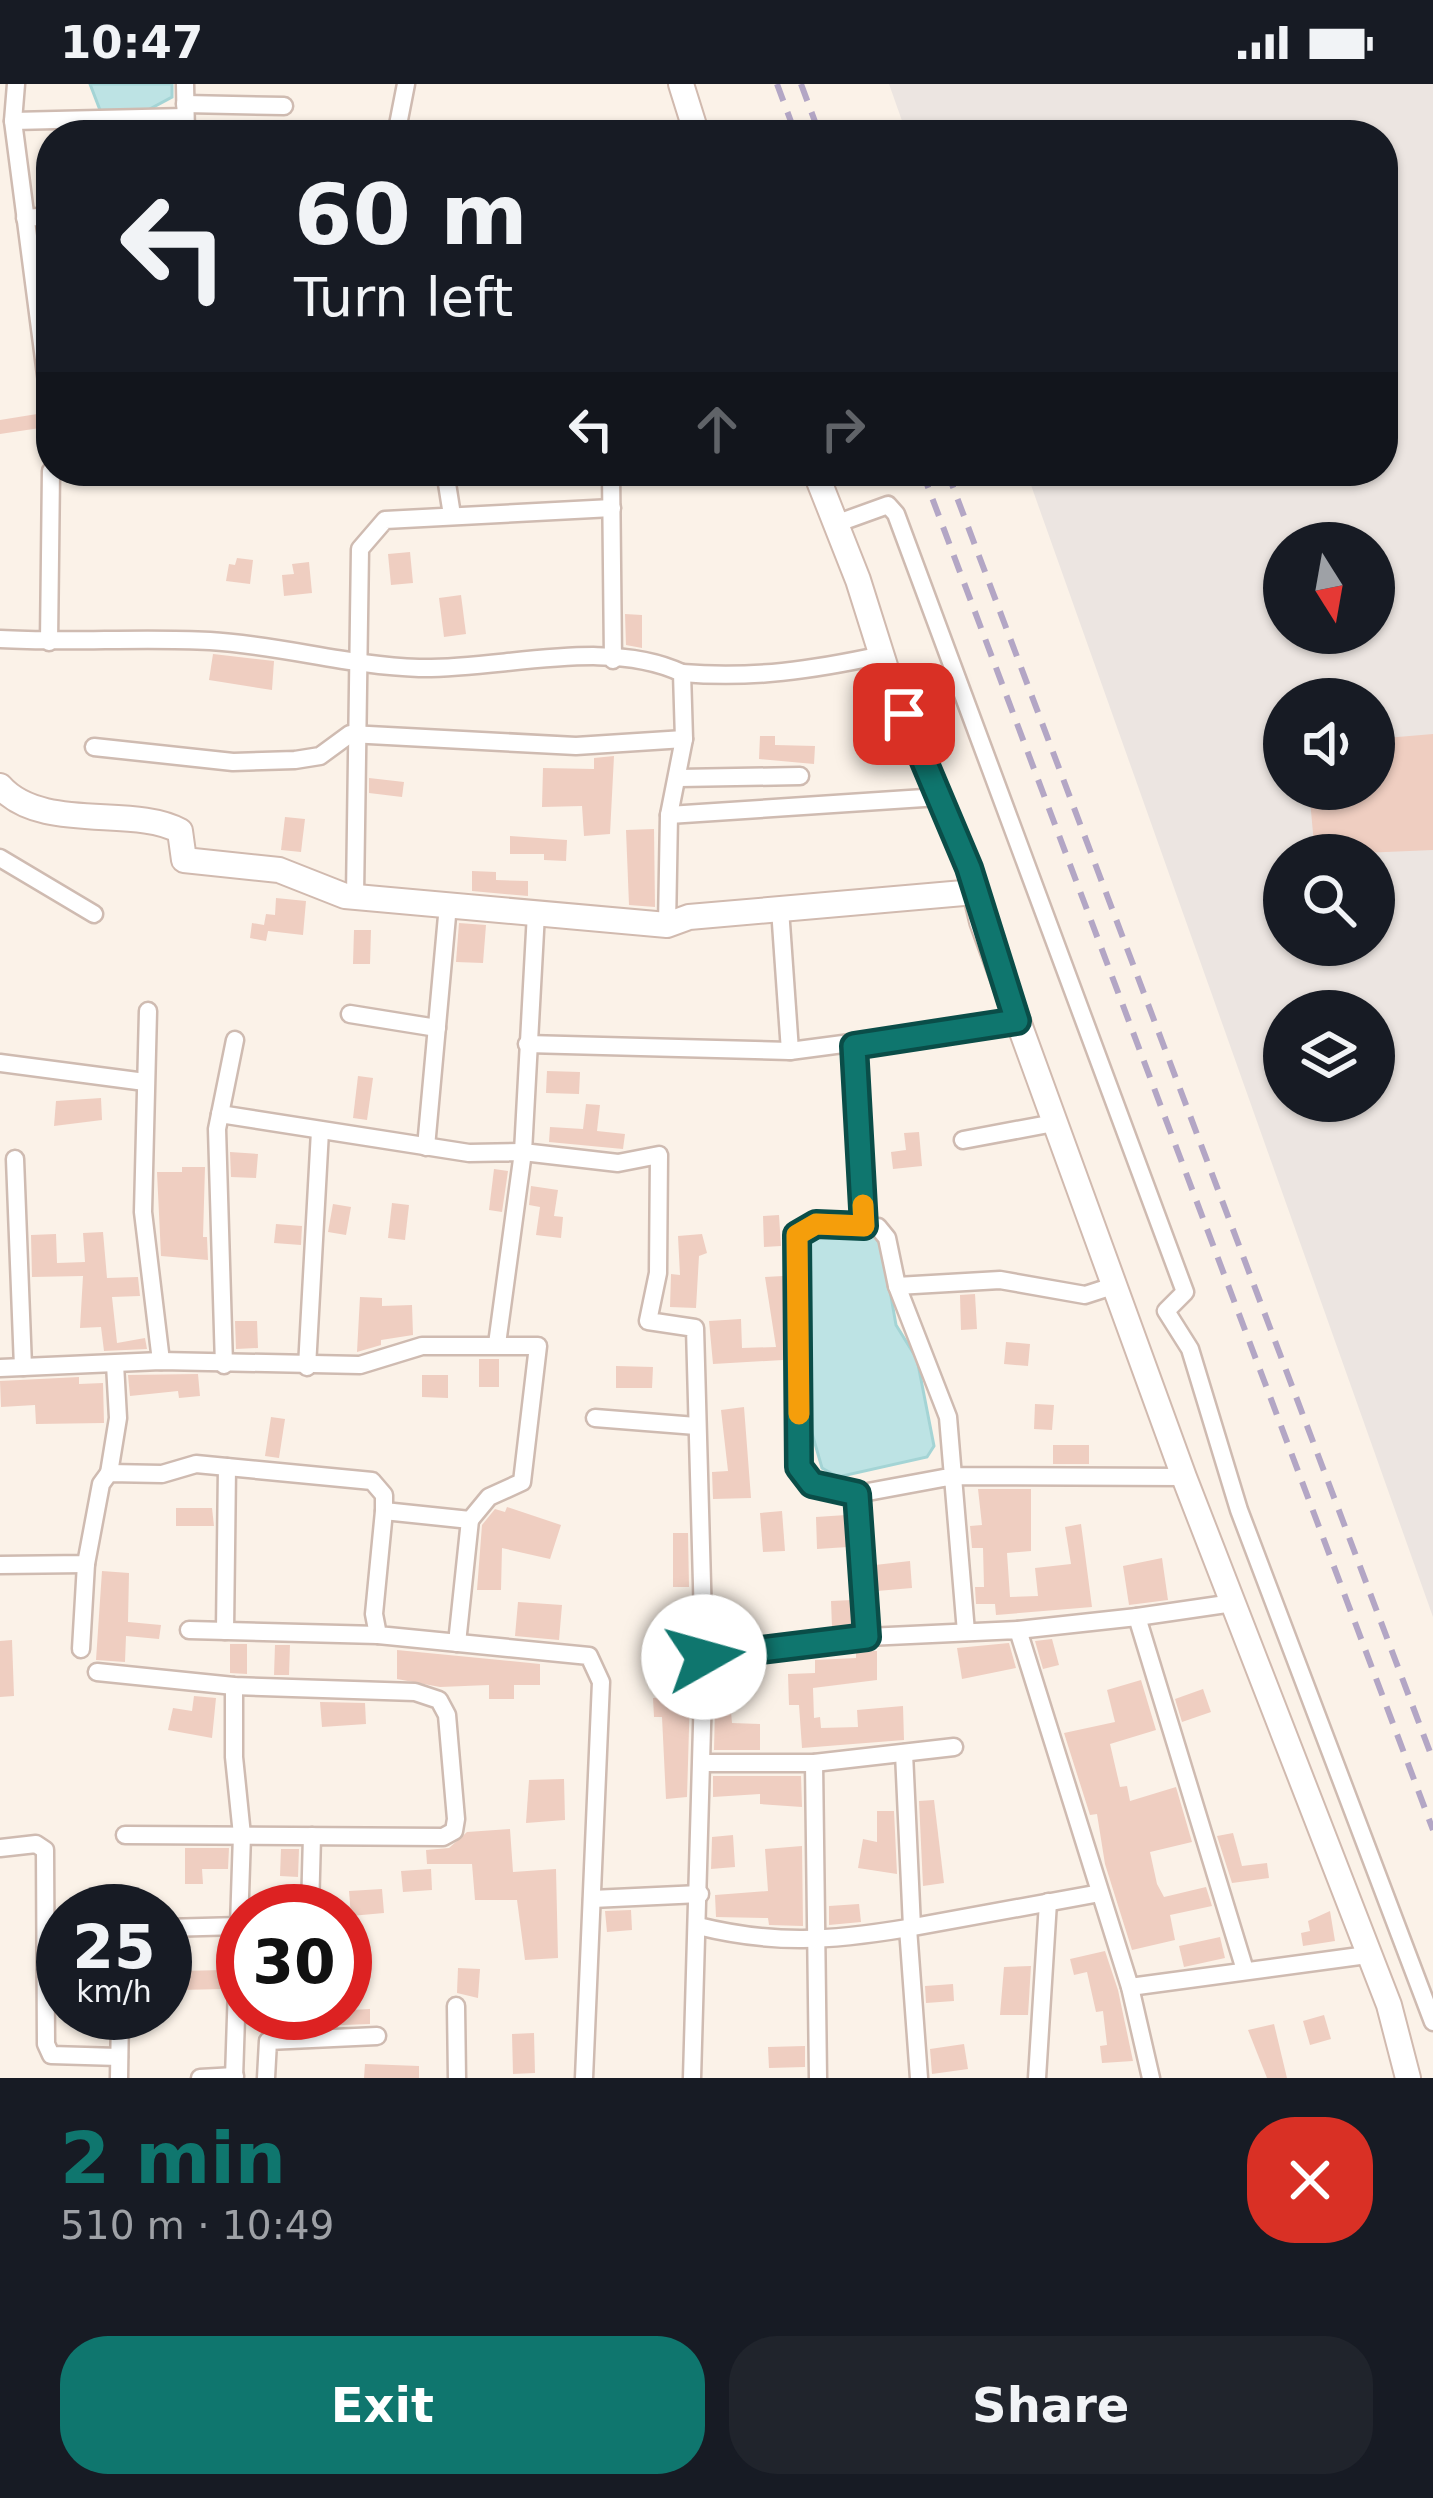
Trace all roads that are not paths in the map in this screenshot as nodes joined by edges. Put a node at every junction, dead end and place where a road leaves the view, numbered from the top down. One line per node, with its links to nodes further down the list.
1 (16, 84): 10 (street)
2 (185, 84): 6 (street)
3 (406, 84): 8 (street)
4 (681, 84): 9 (street)
5 (284, 106): 6 (street)
6 (186, 119): 7 (street)
7 (100, 120)
8 (399, 120)
9 (692, 120)
10 (13, 121): 11 (street); 13 (street)
11 (36, 121)
12 (36, 217): 13 (street)
13 (25, 218): 14 (street)
14 (36, 284)
15 (51, 486): 23 (street)
16 (448, 486): 20 (street)
17 (611, 486): 19 (street)
18 (821, 486): 21 (street)
19 (612, 508): 20 (street); 25 (street)
20 (452, 515): 26 (street)
21 (838, 523): 24 (street); 116 (street)
22 (0, 639): 23 (street)
23 (50, 642): 26 (street)
24 (882, 655): 27 (street); 34 (street)
25 (613, 659): 26 (street); 27 (street)
26 (360, 660): 28 (street)
27 (682, 674): 29 (street)
28 (356, 735): 29 (street); 30 (street); 38 (street)
29 (684, 739): 32 (street)
30 (94, 746)
31 (800, 776): 32 (street)
32 (679, 778): 35 (street)
33 (0, 786): 38 (street)
34 (939, 797): 35 (street); 37 (street)
35 (669, 815): 43 (street)
36 (0, 858): 42 (street)
37 (975, 892): 40 (street); 46 (street)
38 (355, 896): 39 (street)
39 (448, 905): 41 (street); 47 (street)
40 (780, 909): 43 (street); 51 (street)
41 (536, 913): 43 (street); 49 (street)
42 (94, 914)
43 (667, 925)
44 (148, 1011): 53 (street)
45 (350, 1014): 47 (street)
46 (1017, 1021): 50 (street); 55 (street)
47 (437, 1028): 58 (street)
48 (235, 1040): 54 (street)
49 (527, 1044): 51 (street); 59 (street)
50 (854, 1046): 51 (street); 61 (street)
51 (790, 1052)
52 (0, 1063): 53 (street)
53 (145, 1082): 65 (street)
54 (220, 1114): 56 (street); 67 (street)
55 (1054, 1124): 57 (street); 62 (street)
56 (320, 1131): 58 (street); 69 (street)
57 (963, 1140)
58 (427, 1147): 59 (street)
59 (523, 1153): 64 (street); 72 (street)
60 (15, 1159): 68 (street)
61 (864, 1226): 63 (street); 77 (street)
62 (1116, 1285): 63 (street); 76 (street)
63 (897, 1286): 75 (street)
64 (497, 1344): 69 (street); 79 (street)
65 (160, 1361): 66 (street); 67 (street)
66 (115, 1364): 68 (street); 74 (street)
67 (224, 1365): 69 (street)
68 (23, 1367): 70 (street)
69 (307, 1367)
70 (0, 1368)
71 (595, 1418): 72 (street)
72 (696, 1426): 92 (street)
73 (227, 1467): 74 (street); 78 (street); 86 (street)
74 (109, 1472): 80 (street)
75 (954, 1476): 76 (street); 77 (street); 87 (street)
76 (1184, 1478): 82 (street)
77 (857, 1494): 89 (street)
78 (384, 1511): 79 (street); 88 (street)
79 (470, 1520): 90 (street)
80 (86, 1564): 81 (street); 91 (street)
81 (0, 1565)
82 (1233, 1603): 83 (street); 112 (street)
83 (1137, 1617): 85 (street); 113 (street)
84 (189, 1630): 86 (street)
85 (1018, 1630): 87 (street); 105 (street)
86 (225, 1631): 88 (street)
87 (966, 1632): 89 (street)
88 (378, 1635): 90 (street)
89 (867, 1637): 92 (street)
90 (457, 1643): 107 (street)
91 (81, 1649)
92 (704, 1657): 97 (street)
93 (97, 1672): 94 (street)
94 (234, 1686): 100 (street); 101 (street)
95 (954, 1747): 96 (street)
96 (904, 1753): 98 (street); 110 (street)
97 (705, 1763): 98 (street); 106 (street)
98 (814, 1763): 111 (street)
99 (125, 1835): 100 (street)
100 (242, 1835): 101 (street); 103 (street)
101 (312, 1836): 104 (street)
102 (0, 1848): 120 (street)
103 (241, 1884)
104 (311, 1884)
105 (1100, 1893): 108 (street); 114 (street)
106 (700, 1894): 107 (street); 109 (street)
107 (592, 1899): 127 (street)
108 (1048, 1902): 110 (street); 131 (street)
109 (698, 1925): 111 (street); 128 (street)
110 (910, 1927): 111 (street); 130 (street)
111 (814, 1943): 129 (street)
112 (1366, 1955): 113 (street); 122 (street)
113 (1245, 1970): 114 (street)
114 (1130, 1987): 132 (street)
115 (456, 2006): 126 (street)
116 (1433, 2022)
117 (377, 2036): 125 (street)
118 (119, 2040): 120 (street)
119 (236, 2040): 121 (street)
120 (119, 2057): 123 (street)
121 (235, 2077): 124 (street)
122 (1405, 2077)
123 (119, 2078)
124 (200, 2078)
125 (266, 2078)
126 (458, 2078)
127 (584, 2078)
128 (692, 2078)
129 (818, 2078)
130 (919, 2078)
131 (1037, 2078)
132 (1150, 2078)

